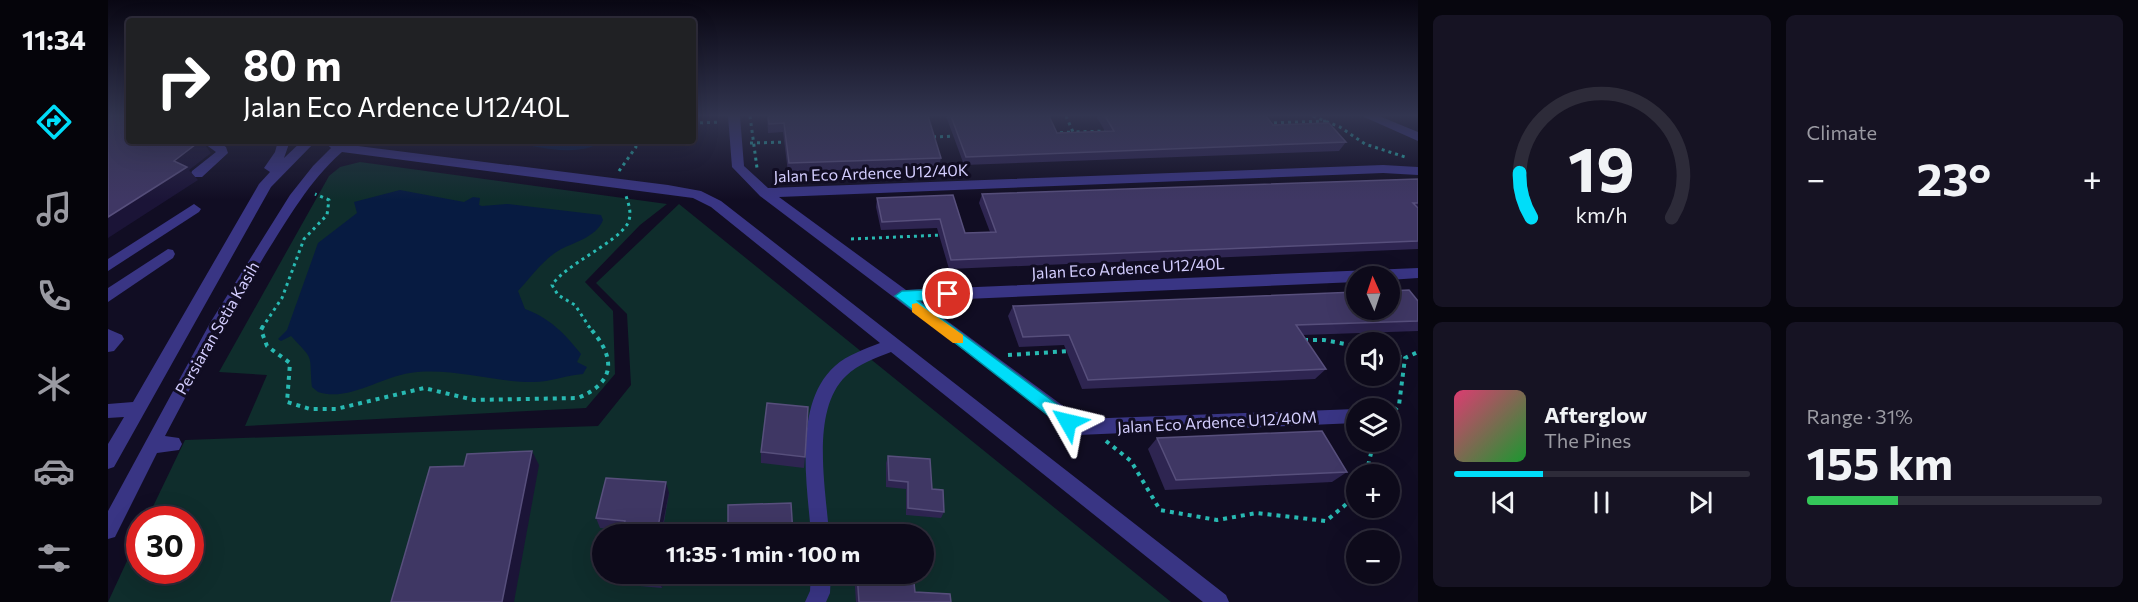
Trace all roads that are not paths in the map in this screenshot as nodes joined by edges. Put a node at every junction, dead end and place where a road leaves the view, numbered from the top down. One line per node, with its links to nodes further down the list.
1 (212, 144): 8 (street)
2 (283, 144): 9 (street)
3 (306, 144): 9 (street, Persiaran Setia Kasih)
4 (338, 144): 26 (street, Persiaran Setia Kasih)
5 (735, 144): 10 (street)
6 (362, 145): 20 (street)
7 (1412, 166): 10 (street, Jalan Eco Ardence U12/40K)
8 (196, 174)
9 (266, 184): 22 (street, Persiaran Setia Kasih)
10 (765, 194): 18 (street)
11 (194, 209): 13 (street)
12 (168, 254): 17 (street)
13 (108, 266)
14 (1418, 273): 15 (street)
15 (1400, 274)
16 (1346, 276): 18 (street, Jalan Eco Ardence U12/40L)
17 (108, 296)
18 (902, 296): 24 (street, Jalan Eco Ardence U12/40M)
19 (108, 335): 21 (street)
20 (893, 344): 28 (street); 32 (street)
21 (108, 346)
22 (137, 409): 23 (street); 27 (street, Persiaran Setia Kasih)
23 (108, 411)
24 (1346, 416)
25 (173, 444): 26 (street)
26 (152, 445): 29 (street, Persiaran Setia Kasih)
27 (108, 461)
28 (819, 524)
29 (108, 530)
30 (820, 584): 31 (street)
31 (815, 602)
32 (1219, 602)

